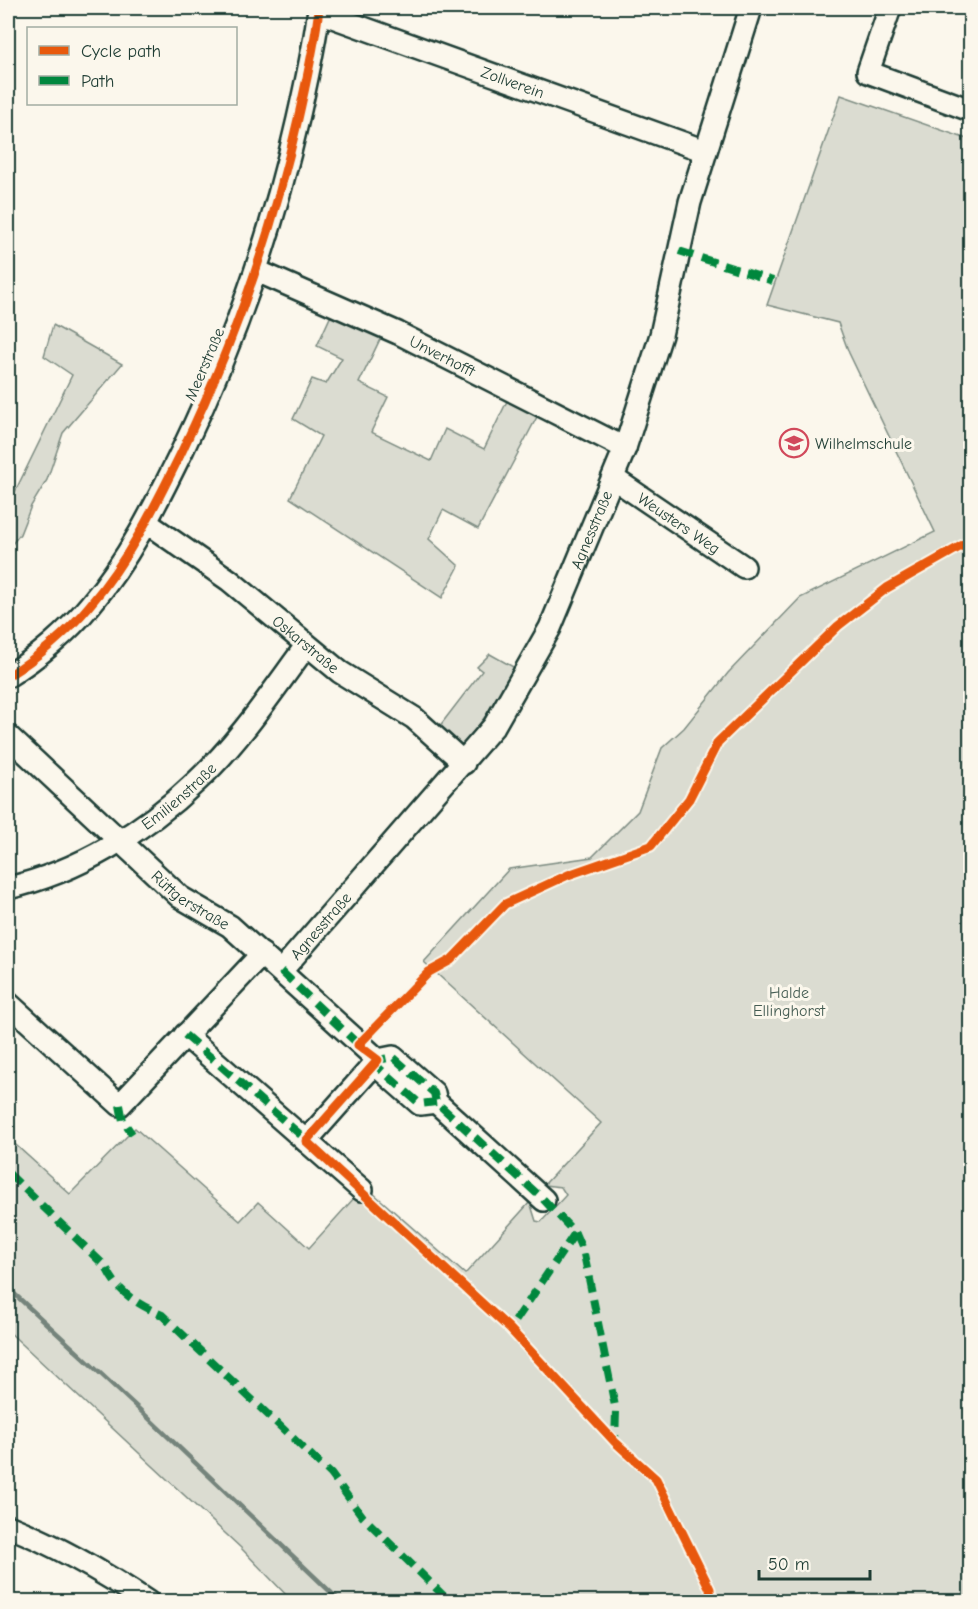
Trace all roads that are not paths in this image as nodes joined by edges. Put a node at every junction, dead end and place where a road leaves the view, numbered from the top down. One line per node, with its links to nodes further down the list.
1 (751, 8): 5 (street, Agnesstraße)
2 (890, 8): 4 (street)
3 (319, 10): 5 (street, Zollverein); 6 (street, Meerstraße)
4 (970, 110)
5 (705, 151): 7 (street, Agnesstraße)
6 (257, 271): 7 (street, Unverhofft); 9 (street, Meerstraße)
7 (625, 448): 8 (street, Agnesstraße)
8 (613, 478): 10 (street, Weusters Weg); 14 (street, Agnesstraße)
9 (147, 523): 11 (street, Oskarstraße); 12 (street, Meerstraße)
10 (744, 567)
11 (306, 646): 14 (street, Oskarstraße); 15 (street, Emilienstraße)
12 (8, 676)
13 (8, 736): 15 (street, Rüttgerstraße)
14 (464, 763): 18 (street, Agnesstraße)
15 (119, 841): 16 (street, Emilienstraße); 17 (street, Rüttgerstraße)
16 (8, 888)
17 (262, 954): 18 (street, Rüttgerstraße); 20 (street)
18 (281, 971): 21 (street, Rüttgerstraße)
19 (8, 1003): 20 (street)
20 (185, 1035): 22 (street)
21 (378, 1060): 22 (street); 24 (street, Rüttgerstraße)
22 (306, 1140): 23 (street)
23 (362, 1190)
24 (544, 1200)
25 (8, 1526): 26 (street)
26 (148, 1602)

